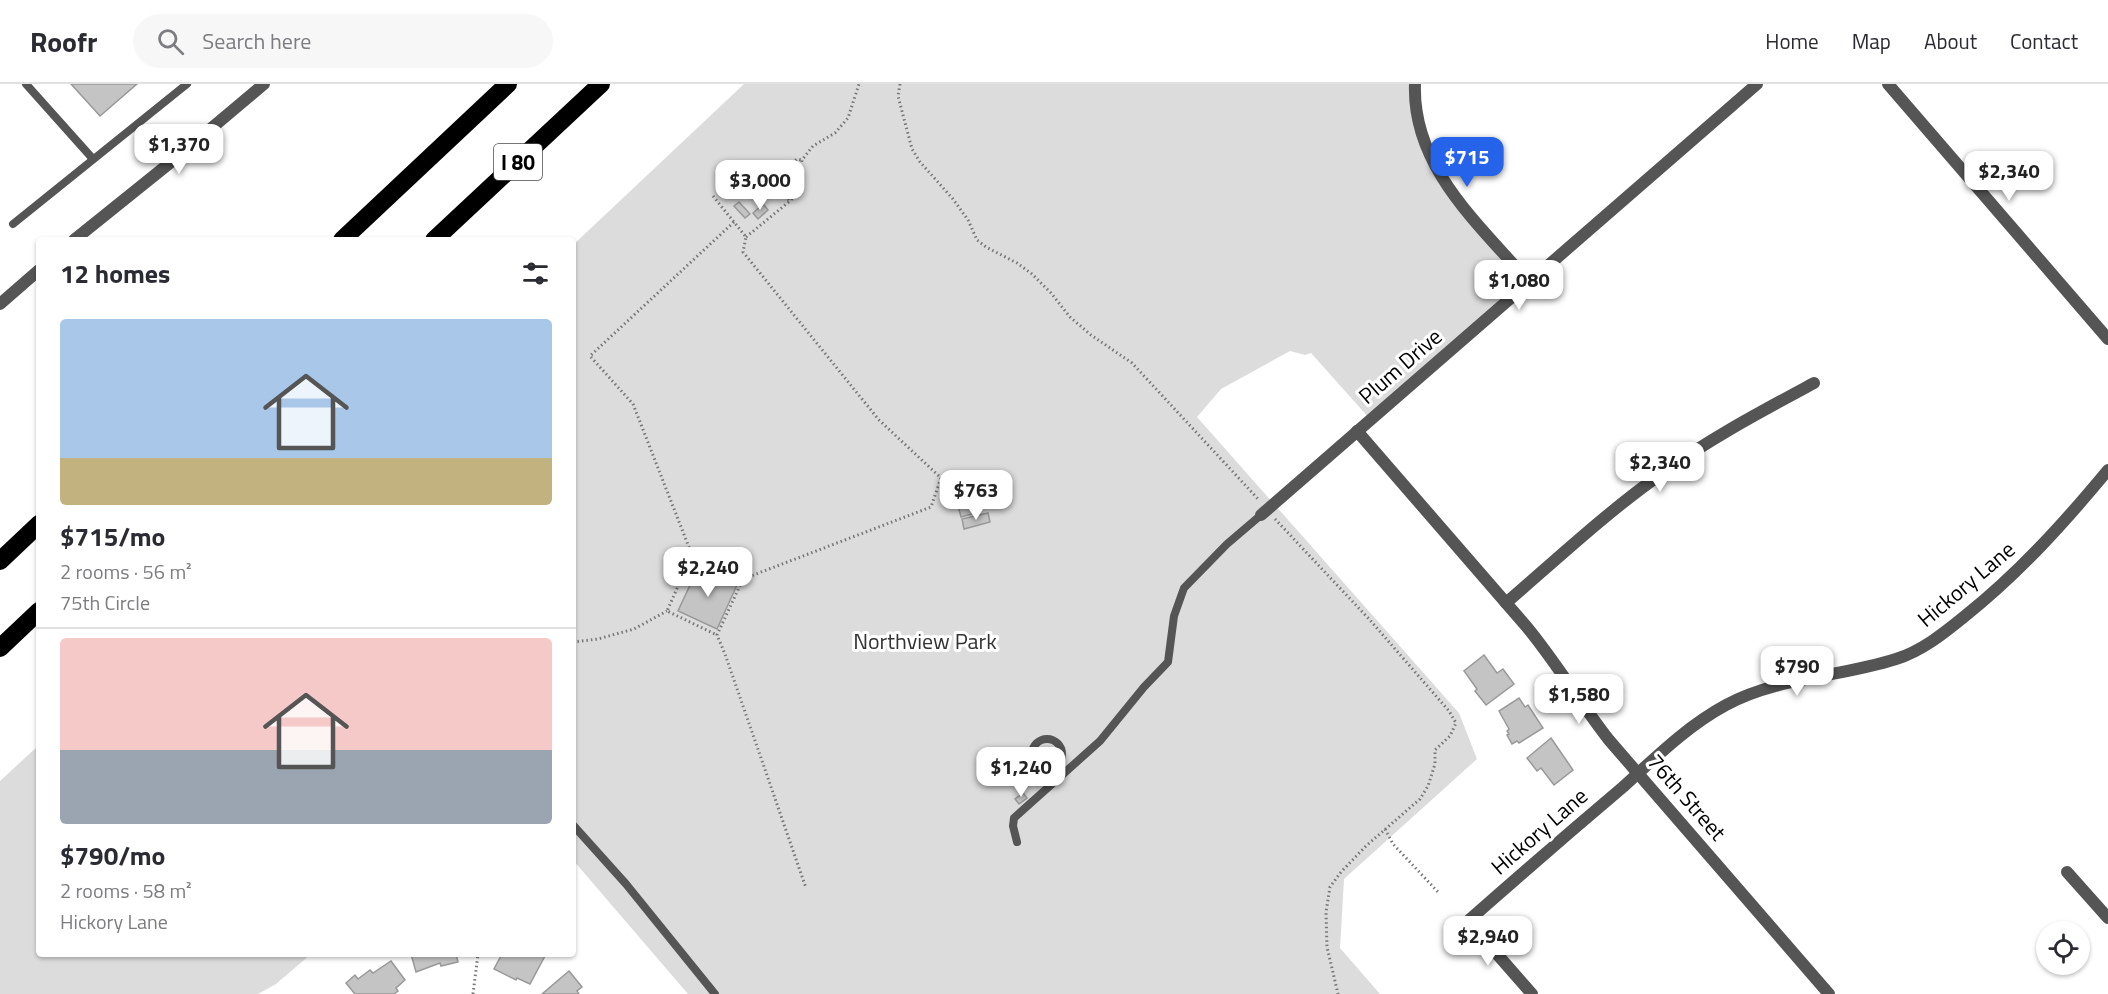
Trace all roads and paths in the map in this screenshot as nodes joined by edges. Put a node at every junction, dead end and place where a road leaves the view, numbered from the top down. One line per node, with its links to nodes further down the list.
1 (26, 84): 11 (lane)
2 (188, 84): 11 (lane)
3 (264, 84): 19 (street)
4 (508, 84): 20 (highway)
5 (601, 84): 21 (highway, I 80)
6 (859, 84): 12 (path)
7 (900, 84): 30 (path)
8 (1415, 84): 24 (street)
9 (1757, 84): 24 (street, Plum Drive)
10 (1888, 84): 26 (street)
11 (93, 159): 18 (lane)
12 (802, 160): 13 (path); 16 (path)
13 (780, 174): 14 (path); 16 (path)
14 (791, 185)
15 (713, 196): 17 (path)
16 (790, 201): 22 (path)
17 (734, 222): 22 (path); 34 (path)
18 (13, 224)
19 (78, 237)
20 (345, 237)
21 (437, 237)
22 (746, 237): 36 (path)
23 (36, 273): 25 (street)
24 (1529, 282): 28 (street, Plum Drive)
25 (0, 303)
26 (2108, 339)
27 (1814, 383): 37 (street)
28 (1357, 431): 30 (street, Plum Drive); 37 (street, 76th Street)
29 (2108, 470): 45 (street, Hickory Lane)
30 (1264, 512): 44 (lane); 47 (path)
31 (36, 526): 33 (highway)
32 (36, 527): 35 (highway)
33 (0, 554)
34 (692, 555): 36 (path); 38 (path)
35 (0, 561)
36 (742, 579): 40 (path)
37 (1506, 603): 45 (street, 76th Street)
38 (667, 611): 40 (path); 41 (path)
39 (36, 614): 42 (highway)
40 (717, 635): 50 (path)
41 (576, 642)
42 (0, 648)
43 (1056, 765): 44 (lane)
44 (1063, 772): 48 (lane)
45 (1638, 773): 57 (street, Hickory Lane); 58 (street, 76th Street)
46 (576, 828): 55 (lane)
47 (1385, 829): 51 (path); 56 (path)
48 (1017, 842)
49 (2067, 872): 52 (street)
50 (806, 888)
51 (1438, 892)
52 (2108, 918)
53 (478, 957): 54 (path)
54 (472, 994)
55 (715, 994)
56 (1338, 994)
57 (1532, 994)
58 (1829, 994)

